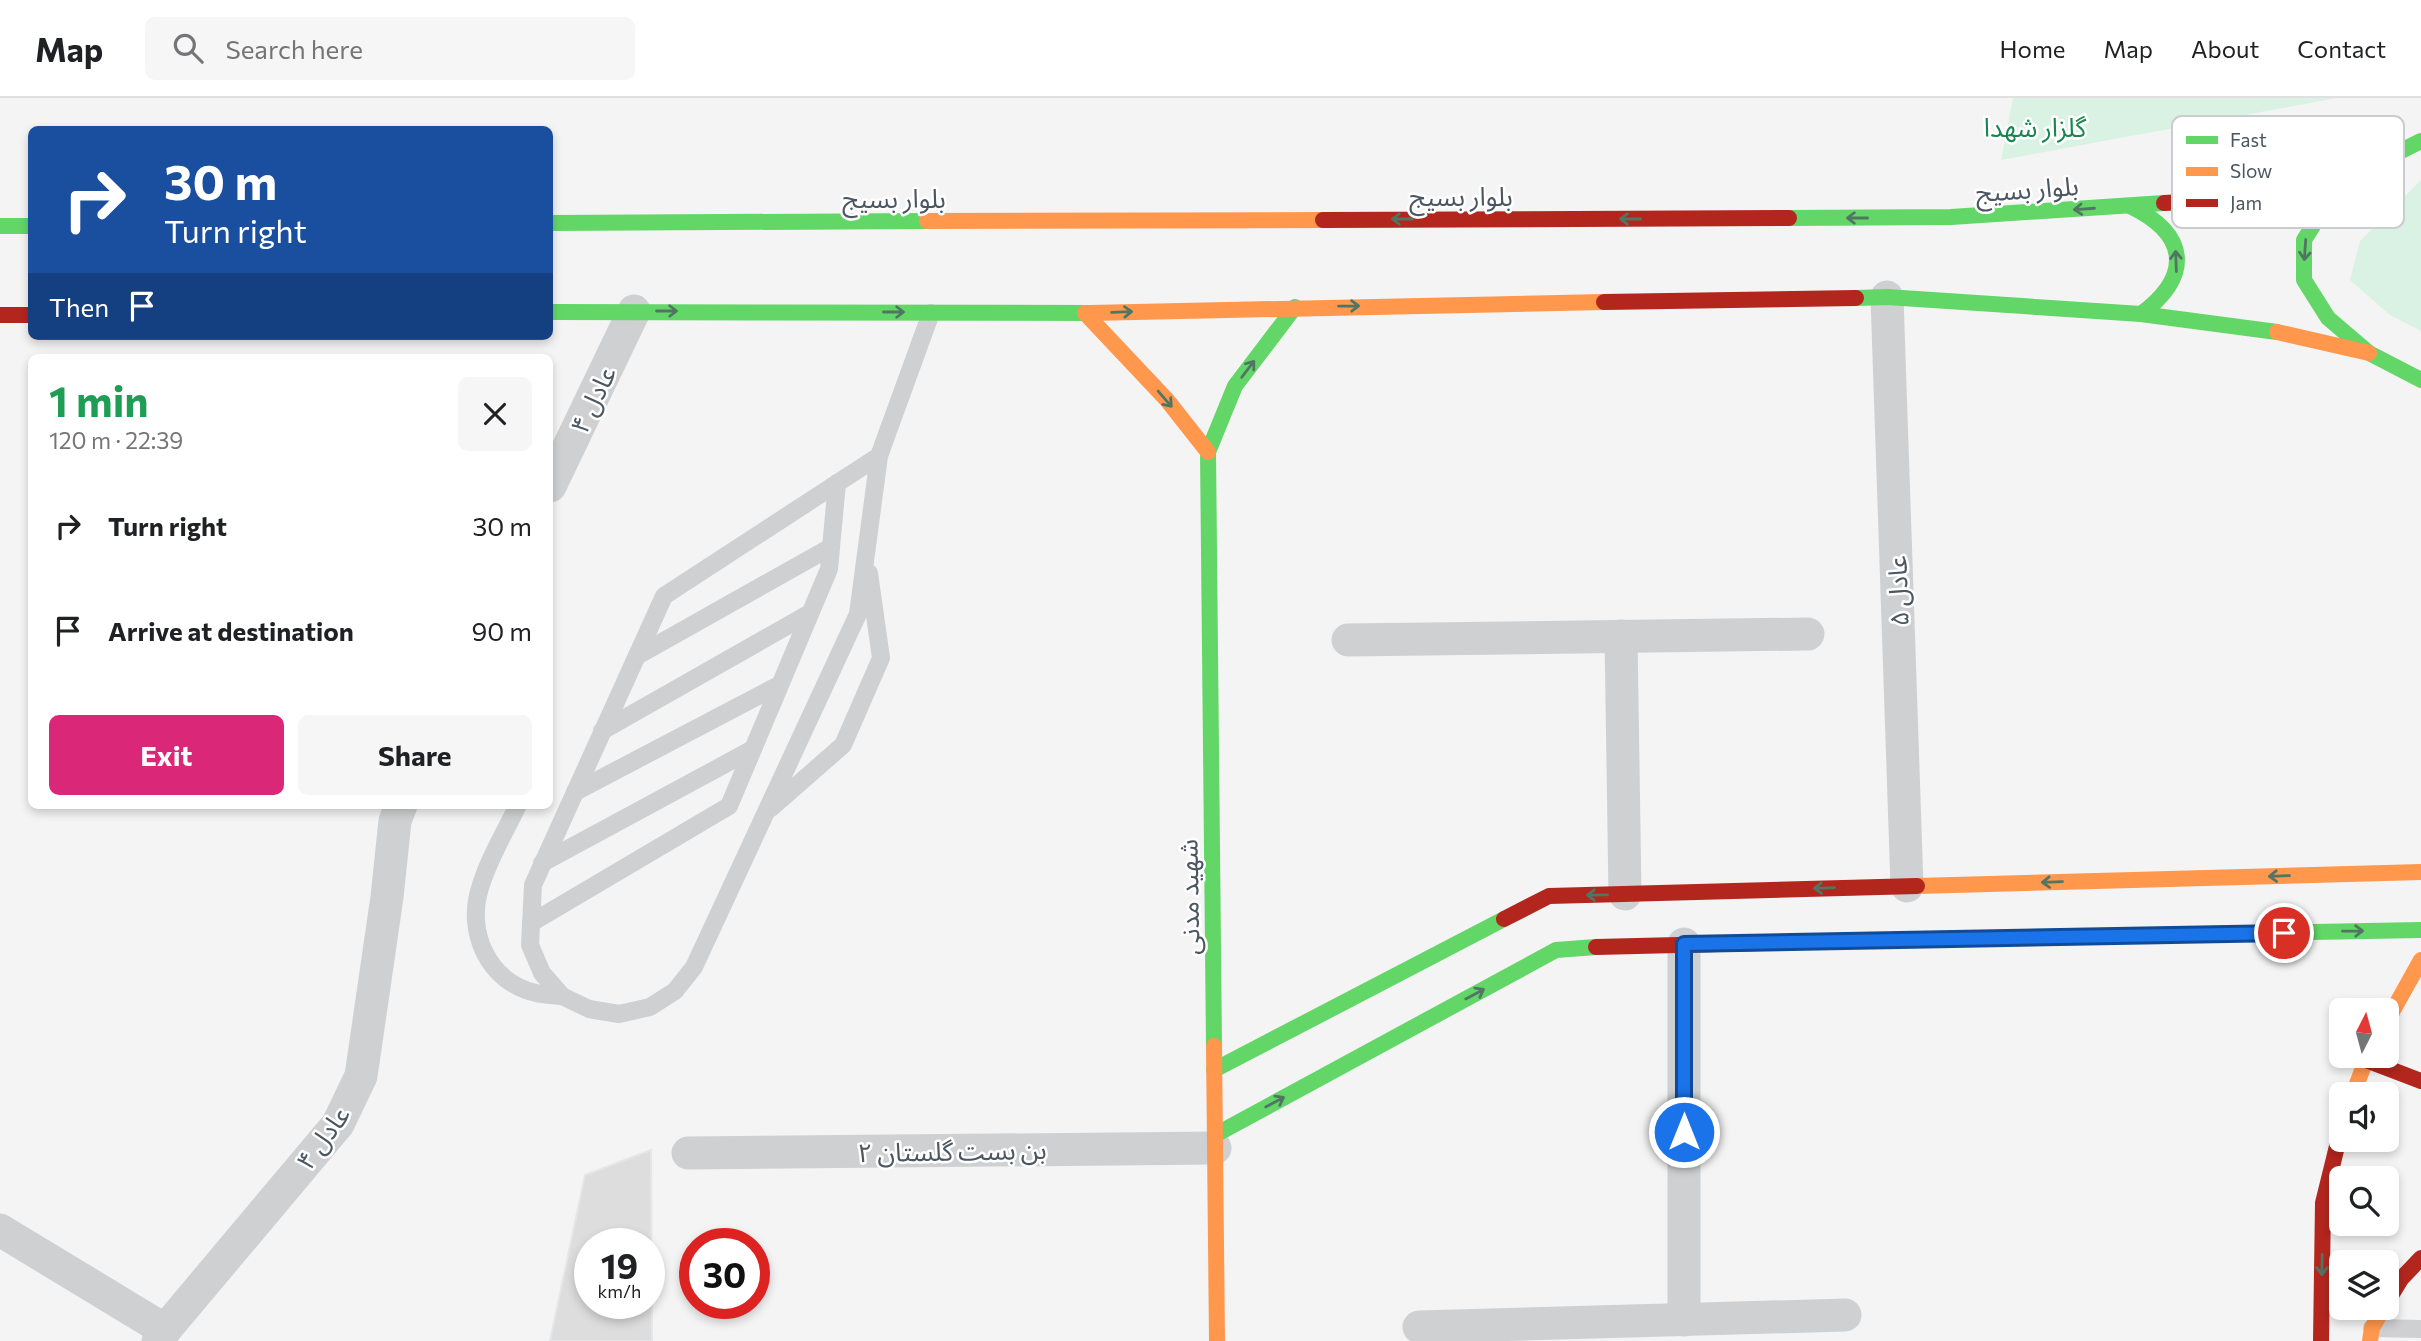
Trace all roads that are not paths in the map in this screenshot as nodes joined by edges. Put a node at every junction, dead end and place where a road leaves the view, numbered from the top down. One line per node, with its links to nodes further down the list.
1 (2421, 141): 2 (street)
2 (2404, 150)
3 (2172, 203): 4 (street, بلوار بسیج)
4 (2130, 206): 5 (street, بلوار بسیج, one-way to 5); 15 (street, one-way to 4)
5 (553, 223)
6 (0, 226): 7 (street)
7 (28, 226)
8 (2312, 228): 18 (street, one-way to 18)
9 (1887, 297): 10 (street, one-way to 9); 15 (street); 40 (street, عادل ۵)
10 (1296, 307): 14 (street, one-way to 10); 20 (street, شهید مدنی, one-way to 10)
11 (634, 311): 12 (street); 13 (street, one-way to 13); 22 (street, عادل ۴)
12 (553, 312)
13 (931, 313): 14 (street); 21 (lane)
14 (1085, 313): 20 (street, one-way to 20)
15 (2141, 314): 18 (street)
16 (0, 315): 17 (street)
17 (28, 315)
18 (2369, 353): 19 (street)
19 (2421, 380)
20 (1208, 452): 49 (street, شهید مدنی)
21 (878, 456): 23 (lane); 25 (lane)
22 (553, 480)
23 (837, 483): 24 (lane); 30 (lane)
24 (831, 547): 26 (lane); 30 (lane)
25 (866, 552): 37 (lane); 37 (lane)
26 (810, 613): 31 (lane); 32 (lane)
27 (1808, 634): 28 (street)
28 (1622, 636): 29 (street); 41 (street)
29 (1348, 640)
30 (637, 656): 32 (lane)
31 (779, 685): 33 (lane); 34 (lane)
32 (602, 731): 34 (lane)
33 (753, 749): 38 (lane); 42 (lane)
34 (575, 792): 38 (lane)
35 (400, 809): 61 (street, عادل ۴)
36 (516, 809): 46 (lane)
37 (766, 813): 46 (lane)
38 (542, 863): 42 (lane)
39 (2421, 872): 40 (street, one-way to 40)
40 (1907, 886): 41 (street, one-way to 41)
41 (1625, 894): 49 (street, one-way to 49)
42 (531, 923): 46 (lane)
43 (2421, 930): 44 (street, one-way to 43)
44 (1684, 944): 51 (street, one-way to 44); 58 (street)
45 (2421, 960): 47 (street)
46 (562, 996)
47 (2399, 999)
48 (2392, 1068): 50 (street)
49 (1214, 1070): 51 (street, شهید مدنی)
50 (2421, 1081)
51 (1215, 1141): 53 (street, بن بست گلستان ۲); 63 (street, شهید مدنی)
52 (2336, 1152): 64 (street, one-way to 64)
53 (688, 1153)
54 (0, 1230): 61 (street)
55 (2421, 1258): 56 (street)
56 (2399, 1282)
57 (1845, 1315): 58 (street)
58 (1684, 1320): 59 (street)
59 (1419, 1327)
60 (2421, 1329): 62 (lane)
61 (161, 1335)
62 (2371, 1335)
63 (1217, 1341)
64 (2321, 1341)

